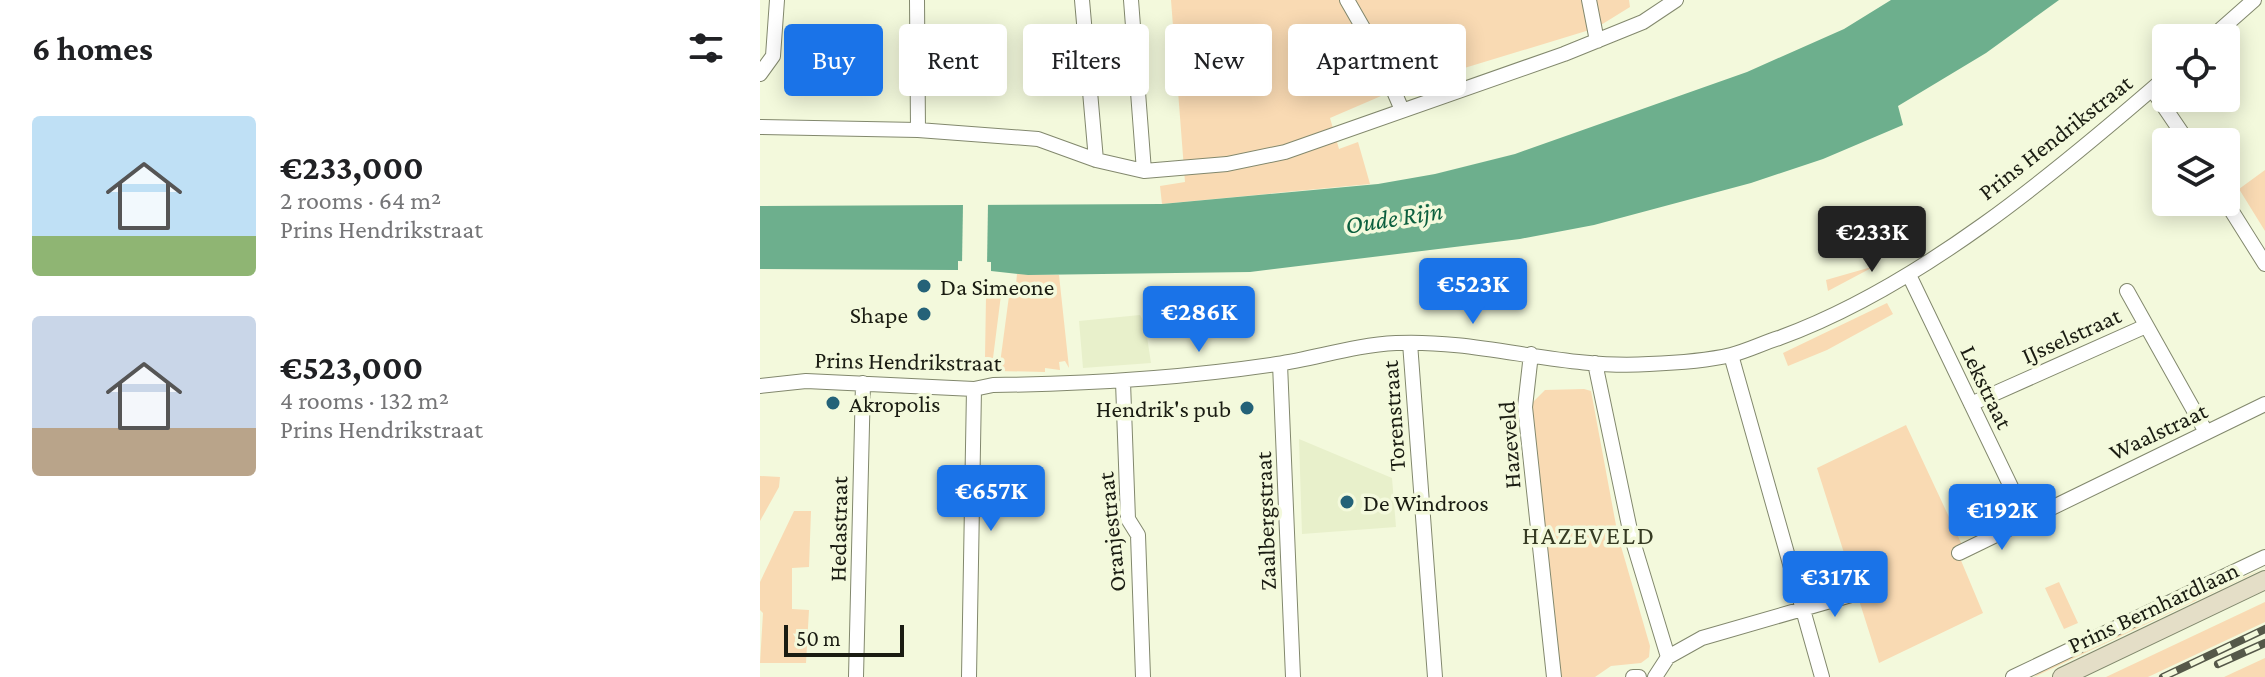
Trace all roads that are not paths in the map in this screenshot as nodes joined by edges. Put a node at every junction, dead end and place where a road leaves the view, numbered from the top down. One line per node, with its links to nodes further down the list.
1 (777, 0): 12 (street)
2 (917, 0): 16 (street)
3 (1082, 0): 17 (street)
4 (1131, 0): 18 (street)
5 (1347, 0): 14 (street)
6 (1589, 0): 11 (street)
7 (1676, 0): 11 (street)
8 (2254, 0): 9 (street)
9 (2238, 5): 10 (street)
10 (2222, 24)
11 (1597, 41): 14 (street)
12 (760, 74)
13 (2152, 89): 21 (street, Prins Hendrikstraat)
14 (1402, 110): 18 (street)
15 (760, 127): 16 (street)
16 (918, 130): 17 (street)
17 (1096, 160): 18 (street)
18 (1144, 171)
19 (2235, 216): 20 (street)
20 (2265, 264)
21 (1909, 275): 26 (street, Prins Hendrikstraat); 33 (street, Lekstraat)
22 (2127, 291): 23 (street, IJsselstraat)
23 (2146, 326): 33 (street, IJsselstraat); 35 (street, IJsselstraat)
24 (1410, 343): 25 (street, Prins Hendrikstraat); 28 (street, Prins Hendrikstraat); 47 (street, Torenstraat)
25 (1531, 354): 27 (street, Prins Hendrikstraat); 48 (street, Hazeveld)
26 (1731, 355): 27 (street, Prins Hendrikstraat); 41 (street)
27 (1595, 363): 42 (street)
28 (1280, 364): 29 (street, Prins Hendrikstraat); 46 (street, Zaalbergstraat)
29 (1123, 382): 32 (street, Prins Hendrikstraat); 45 (street, Oranjestraat)
30 (863, 383): 31 (street, Prins Hendrikstraat); 32 (street, Prins Hendrikstraat); 43 (street, Hedastraat)
31 (760, 386)
32 (974, 389): 44 (street)
33 (1971, 404): 36 (street, Lekstraat)
34 (2265, 404): 35 (street, Waalstraat)
35 (2206, 432): 36 (street, Waalstraat)
36 (2026, 518): 37 (street, Waalstraat)
37 (1959, 553)
38 (2265, 557): 51 (street)
39 (2265, 580): 52 (main road, Prins Bernhardlaan)
40 (1858, 593): 41 (street)
41 (1802, 609): 42 (street); 50 (street)
42 (1668, 657): 49 (street)
43 (856, 677)
44 (969, 677)
45 (1143, 677)
46 (1293, 677)
47 (1435, 677)
48 (1554, 677)
49 (1655, 677)
50 (1822, 677)
51 (2013, 677)
52 (2062, 677)

